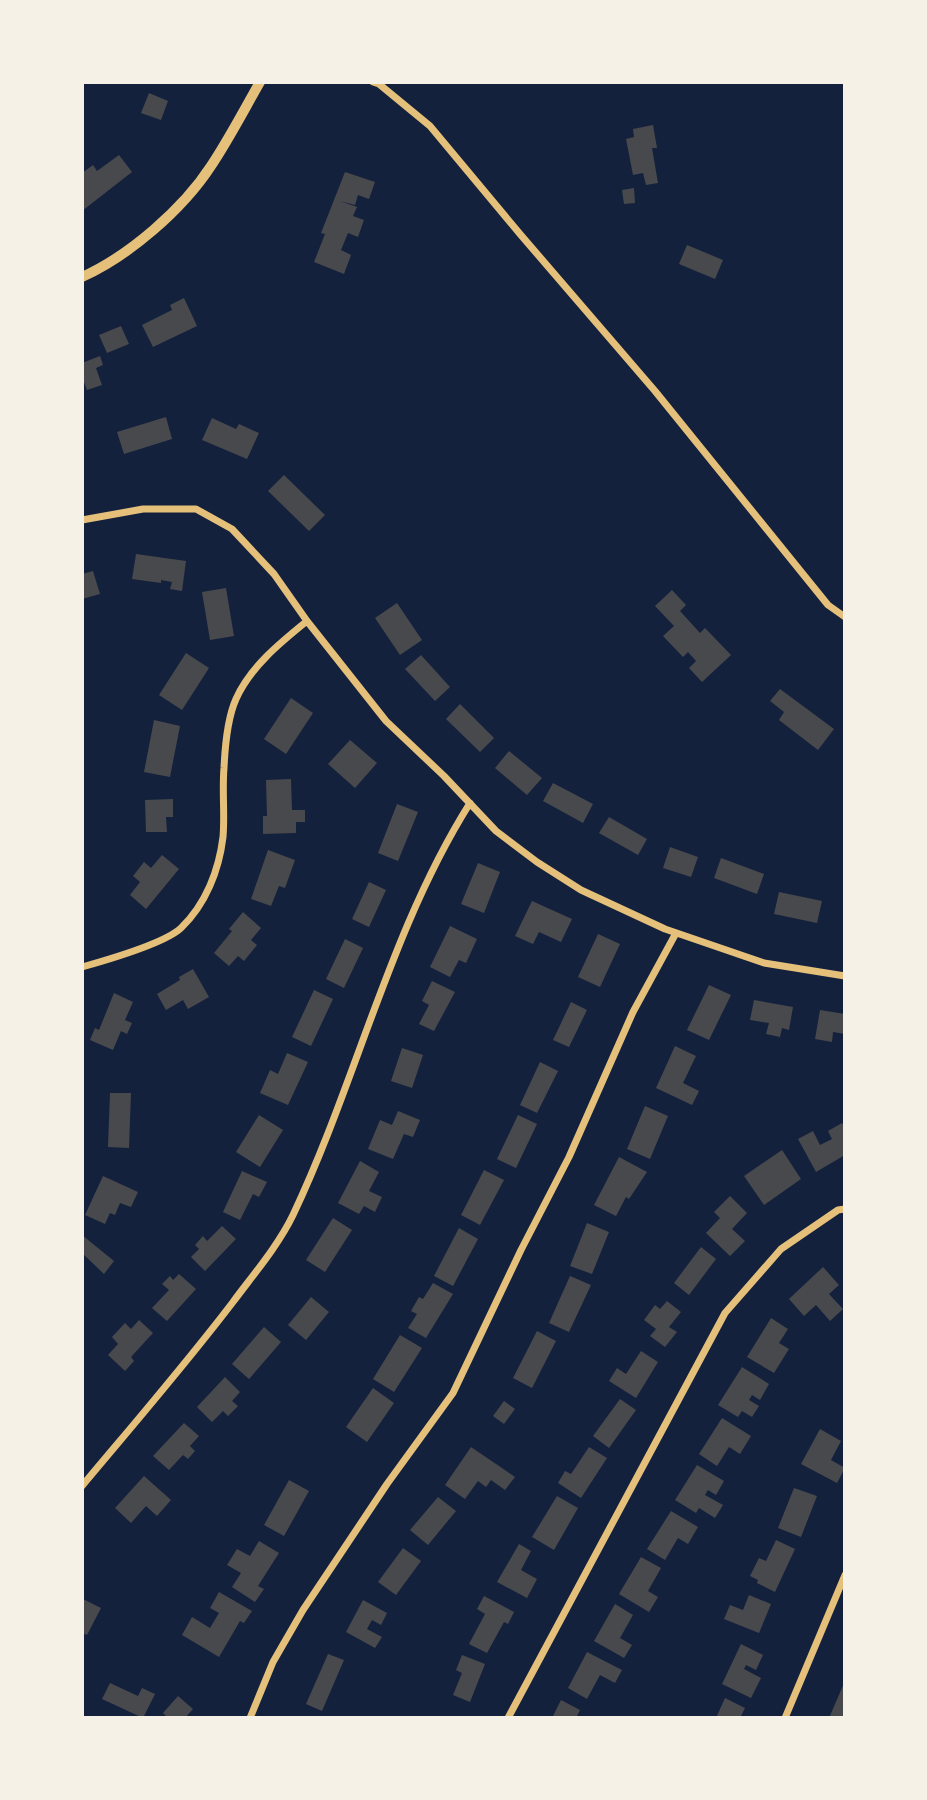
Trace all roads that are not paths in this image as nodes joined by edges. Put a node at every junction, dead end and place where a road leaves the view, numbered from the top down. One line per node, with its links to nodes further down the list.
1 (260, 82): 3 (street)
2 (373, 82): 5 (street)
3 (82, 277)
4 (82, 520): 6 (street)
5 (845, 617)
6 (307, 621): 7 (street); 9 (street)
7 (470, 803): 8 (street); 12 (street)
8 (676, 933): 10 (street); 14 (street)
9 (82, 967)
10 (845, 976)
11 (845, 1209): 15 (street)
12 (82, 1486)
13 (845, 1575): 16 (street)
14 (250, 1718)
15 (508, 1718)
16 (785, 1718)

